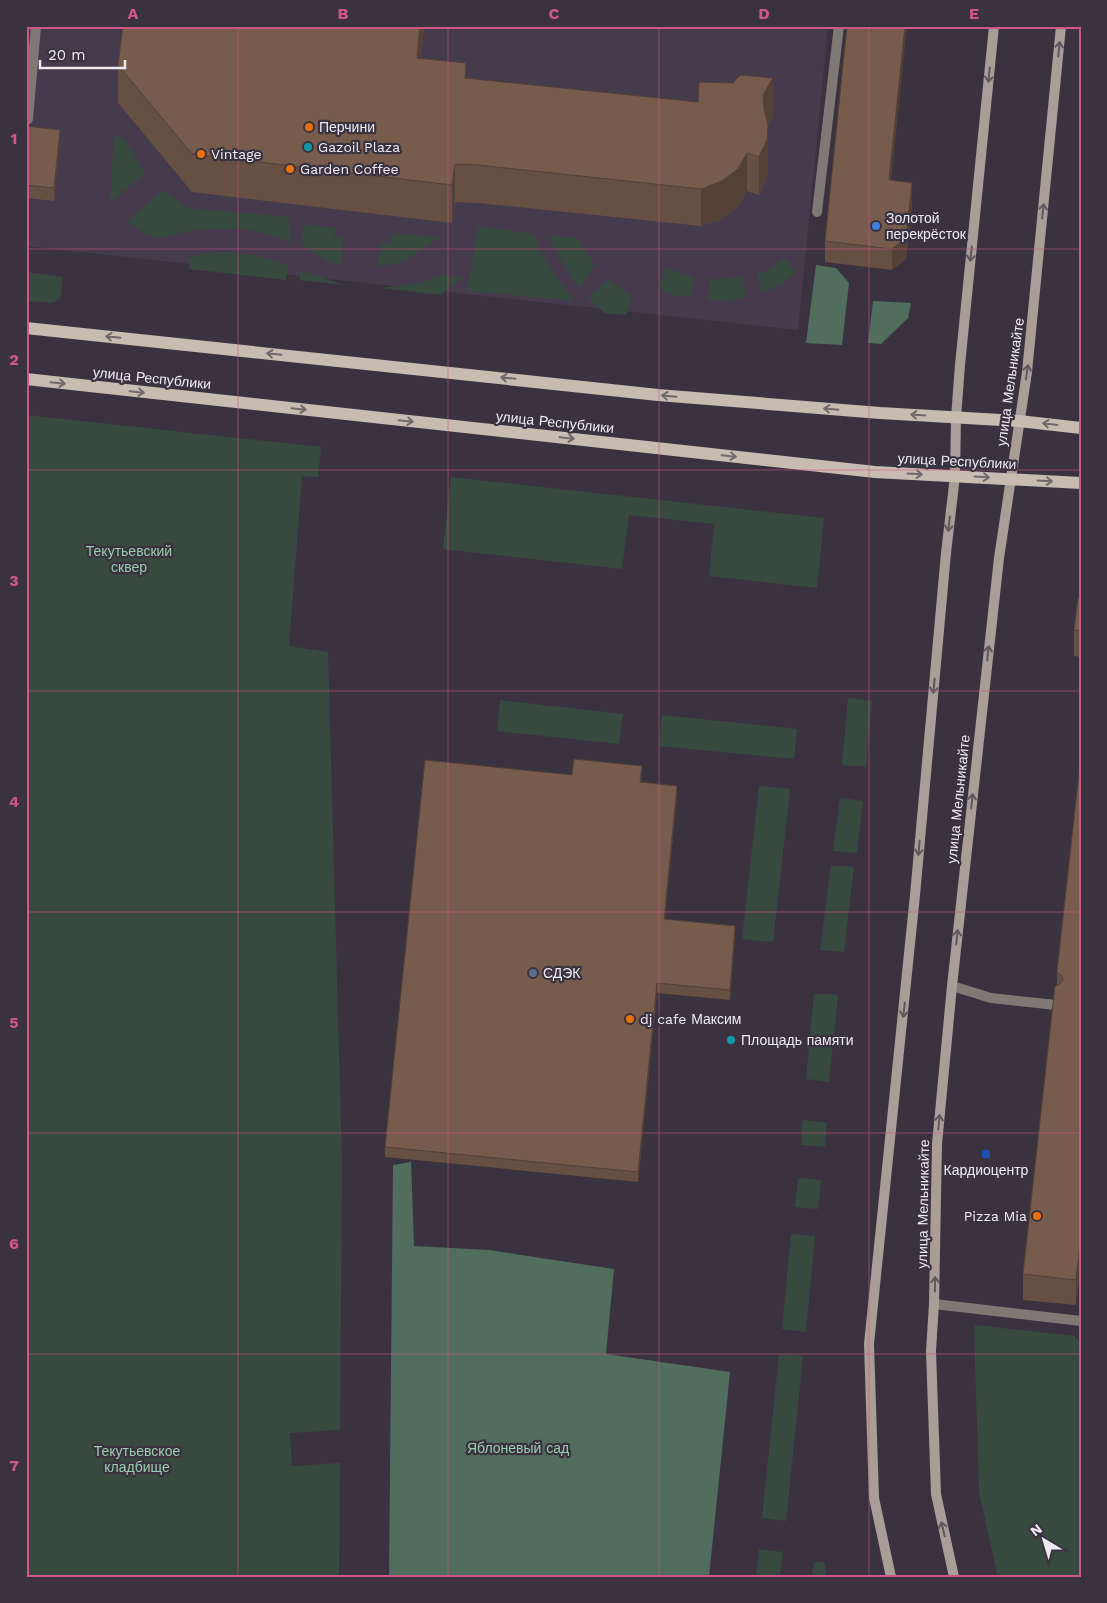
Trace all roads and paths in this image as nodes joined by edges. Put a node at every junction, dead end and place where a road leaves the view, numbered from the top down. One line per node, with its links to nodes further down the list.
1 (36, 26): 5 (lane)
2 (839, 26): 6 (lane)
3 (994, 26): 9 (main road, one-way to 9)
4 (1061, 26): 10 (main road, улица Мельникайте, one-way to 4)
5 (28, 119)
6 (817, 212)
7 (26, 328): 9 (main road, one-way to 7)
8 (26, 380): 12 (main road, улица Республики, one-way to 12)
9 (956, 418): 10 (main road); 12 (main road)
10 (1019, 420): 11 (main road, one-way to 10); 13 (main road, улица Мельникайте)
11 (1081, 428)
12 (955, 476): 13 (main road, улица Республики, one-way to 13); 19 (main road, one-way to 19)
13 (1010, 479): 14 (main road, улица Республики, one-way to 14); 15 (main road, улица Мельникайте, one-way to 13)
14 (1081, 483)
15 (952, 986): 16 (lane); 17 (main road, улица Мельникайте, one-way to 15)
16 (1056, 1005)
17 (934, 1304): 18 (lane); 20 (main road, улица Мельникайте, one-way to 17)
18 (1081, 1321)
19 (891, 1577)
20 (954, 1577)

